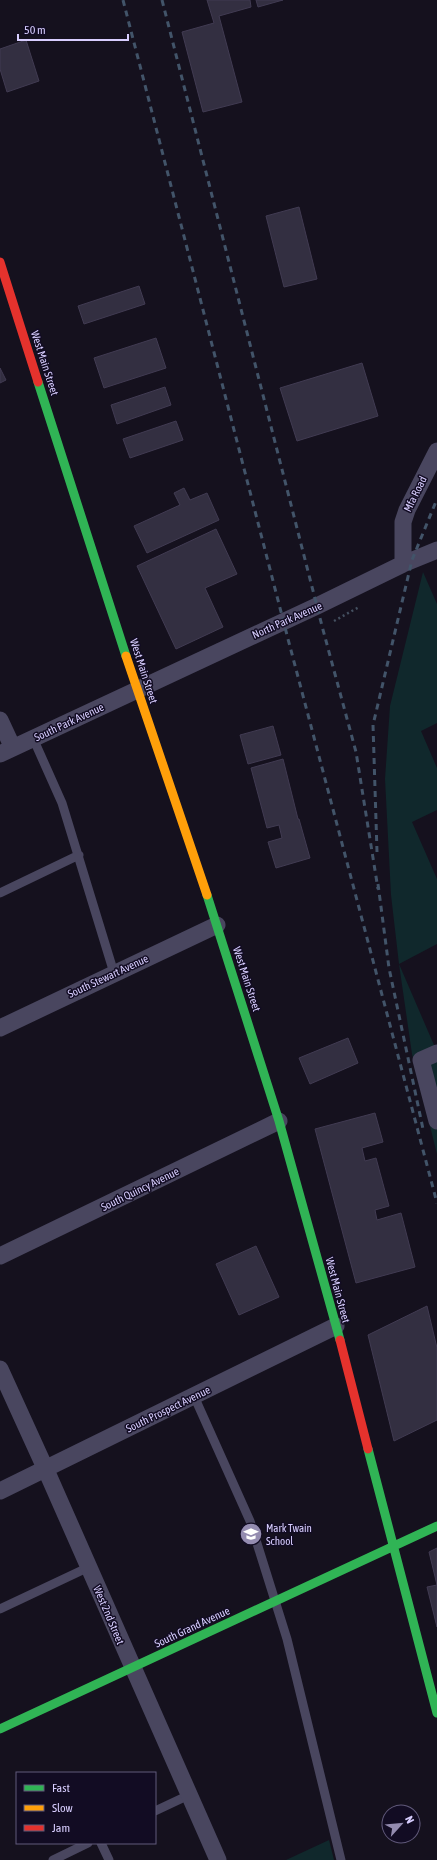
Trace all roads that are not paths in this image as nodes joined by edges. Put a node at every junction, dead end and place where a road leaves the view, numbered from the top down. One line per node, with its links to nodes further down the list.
1 (0, 262): 5 (main road, West Main Street)
2 (437, 451): 4 (street, Mfa Road)
3 (437, 550): 4 (street, North Park Avenue)
4 (403, 564): 5 (street, North Park Avenue)
5 (137, 690): 7 (street, South Park Avenue); 11 (main road, West Main Street)
6 (0, 720): 8 (street)
7 (33, 738): 8 (street, South Park Avenue); 9 (lane)
8 (6, 751)
9 (79, 855): 10 (lane); 12 (lane)
10 (0, 893)
11 (217, 925): 12 (street, South Stewart Avenue); 15 (main road, West Main Street)
12 (114, 973): 13 (street, South Stewart Avenue)
13 (0, 1028)
14 (437, 1053): 16 (street)
15 (279, 1121): 17 (street, South Quincy Avenue); 18 (main road, West Main Street)
16 (437, 1121)
17 (0, 1256)
18 (336, 1326): 20 (street, South Prospect Avenue); 24 (main road, West Main Street)
19 (1, 1372): 21 (street, West 2nd Street)
20 (194, 1396): 21 (street, South Prospect Avenue); 26 (lane)
21 (46, 1470): 22 (street, South Prospect Avenue); 25 (street, West 2nd Street)
22 (0, 1491)
23 (437, 1526): 24 (main road, South Grand Avenue)
24 (394, 1547): 26 (main road, South Grand Avenue); 29 (main road, West Main Street)
25 (89, 1567): 27 (lane); 28 (street, West 2nd Street)
26 (275, 1602): 28 (main road, South Grand Avenue); 38 (lane)
27 (0, 1609)
28 (132, 1667): 30 (main road, South Grand Avenue); 31 (street, West 2nd Street)
29 (437, 1713)
30 (0, 1729)
31 (189, 1795): 32 (lane); 37 (street, West 2nd Street)
32 (156, 1811)
33 (86, 1844): 35 (lane)
34 (102, 1844): 36 (lane)
35 (53, 1860)
36 (109, 1860)
37 (218, 1860)
38 (341, 1860)

